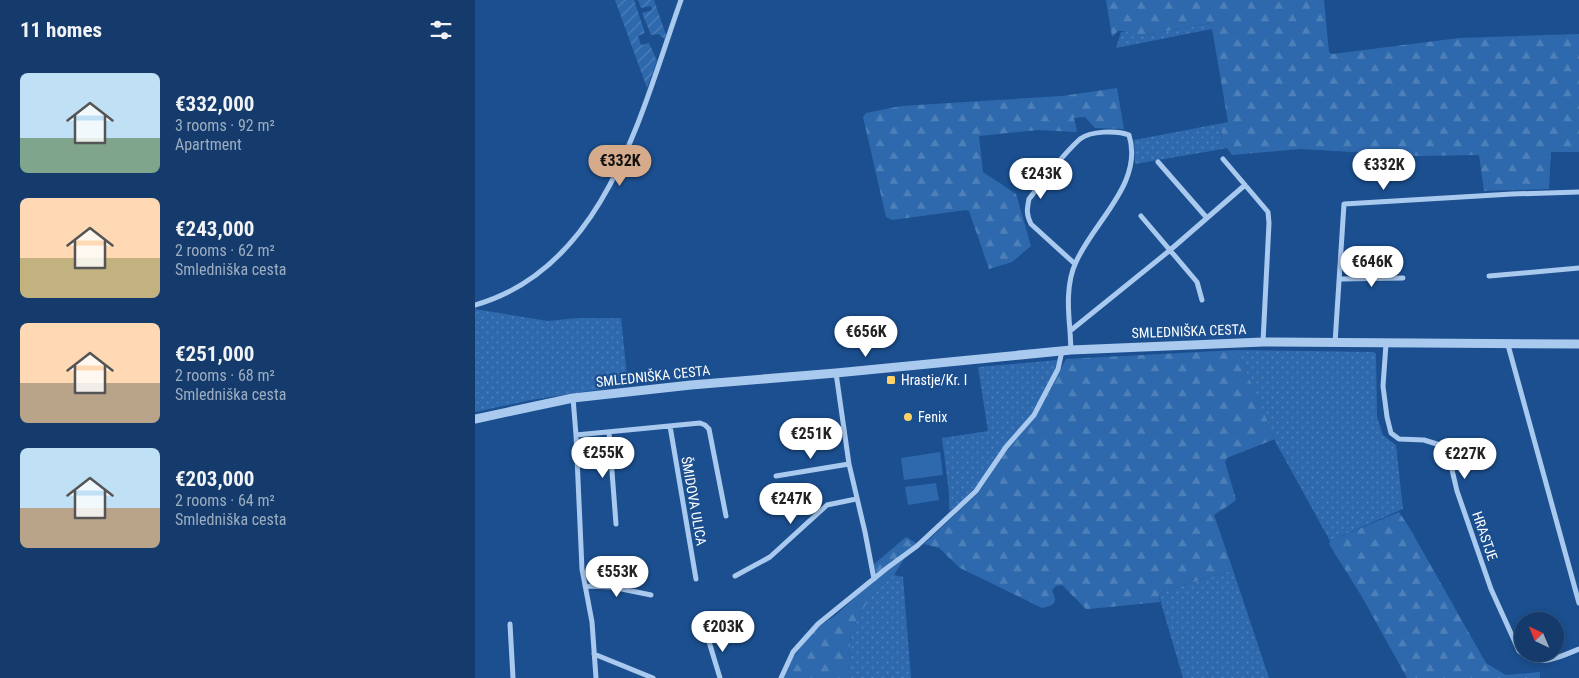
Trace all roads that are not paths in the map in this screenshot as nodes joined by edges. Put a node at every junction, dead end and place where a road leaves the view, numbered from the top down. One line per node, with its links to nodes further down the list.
1 (681, 0): 15 (street)
2 (1223, 159): 4 (street, SMLEDNIŠKA CESTA)
3 (1158, 162): 7 (street)
4 (1245, 186): 7 (street); 17 (street, SMLEDNIŠKA CESTA)
5 (1579, 192): 12 (street)
6 (1141, 216): 8 (street)
7 (1207, 218): 8 (street)
8 (1169, 250): 14 (street); 16 (street)
9 (1075, 264): 9 (street); 16 (street)
10 (1579, 268): 11 (street)
11 (1489, 276)
12 (1340, 278): 13 (street); 18 (street)
13 (1403, 278)
14 (1202, 300)
15 (475, 305)
16 (1070, 331): 22 (street)
17 (1263, 342): 18 (street); 22 (street, SMLEDNIŠKA CESTA)
18 (1335, 343): 19 (street)
19 (1386, 344): 21 (street); 44 (street, HRASTJE)
20 (1579, 344): 21 (street)
21 (1508, 345): 41 (street)
22 (1067, 350): 23 (street, SMLEDNIŠKA CESTA); 37 (street)
23 (836, 373): 24 (street, SMLEDNIŠKA CESTA); 27 (street)
24 (573, 398): 25 (street, SMLEDNIŠKA CESTA); 29 (street)
25 (475, 419)
26 (670, 426): 28 (street, ŠMIDOVA ULICA); 34 (street, ŠMIDOVA ULICA); 38 (street, ŠMIDOVA ULICA)
27 (843, 428): 30 (street); 31 (street)
28 (609, 432): 29 (street, ŠMIDOVA ULICA); 35 (street)
29 (576, 435): 39 (street)
30 (783, 438)
31 (849, 464): 32 (street); 33 (street)
32 (776, 476)
33 (856, 499): 36 (street); 37 (street)
34 (726, 516)
35 (617, 524)
36 (735, 576)
37 (874, 578): 52 (street)
38 (696, 579)
39 (585, 586): 40 (street); 46 (street)
40 (651, 595)
41 (1579, 603)
42 (510, 624): 48 (street)
43 (707, 634): 51 (street)
44 (1514, 639)
45 (1579, 649): 47 (street, HRASTJE)
46 (594, 654): 49 (street); 50 (street)
47 (1564, 655)
48 (513, 678)
49 (596, 678)
50 (653, 678)
51 (720, 678)
52 (781, 678)

